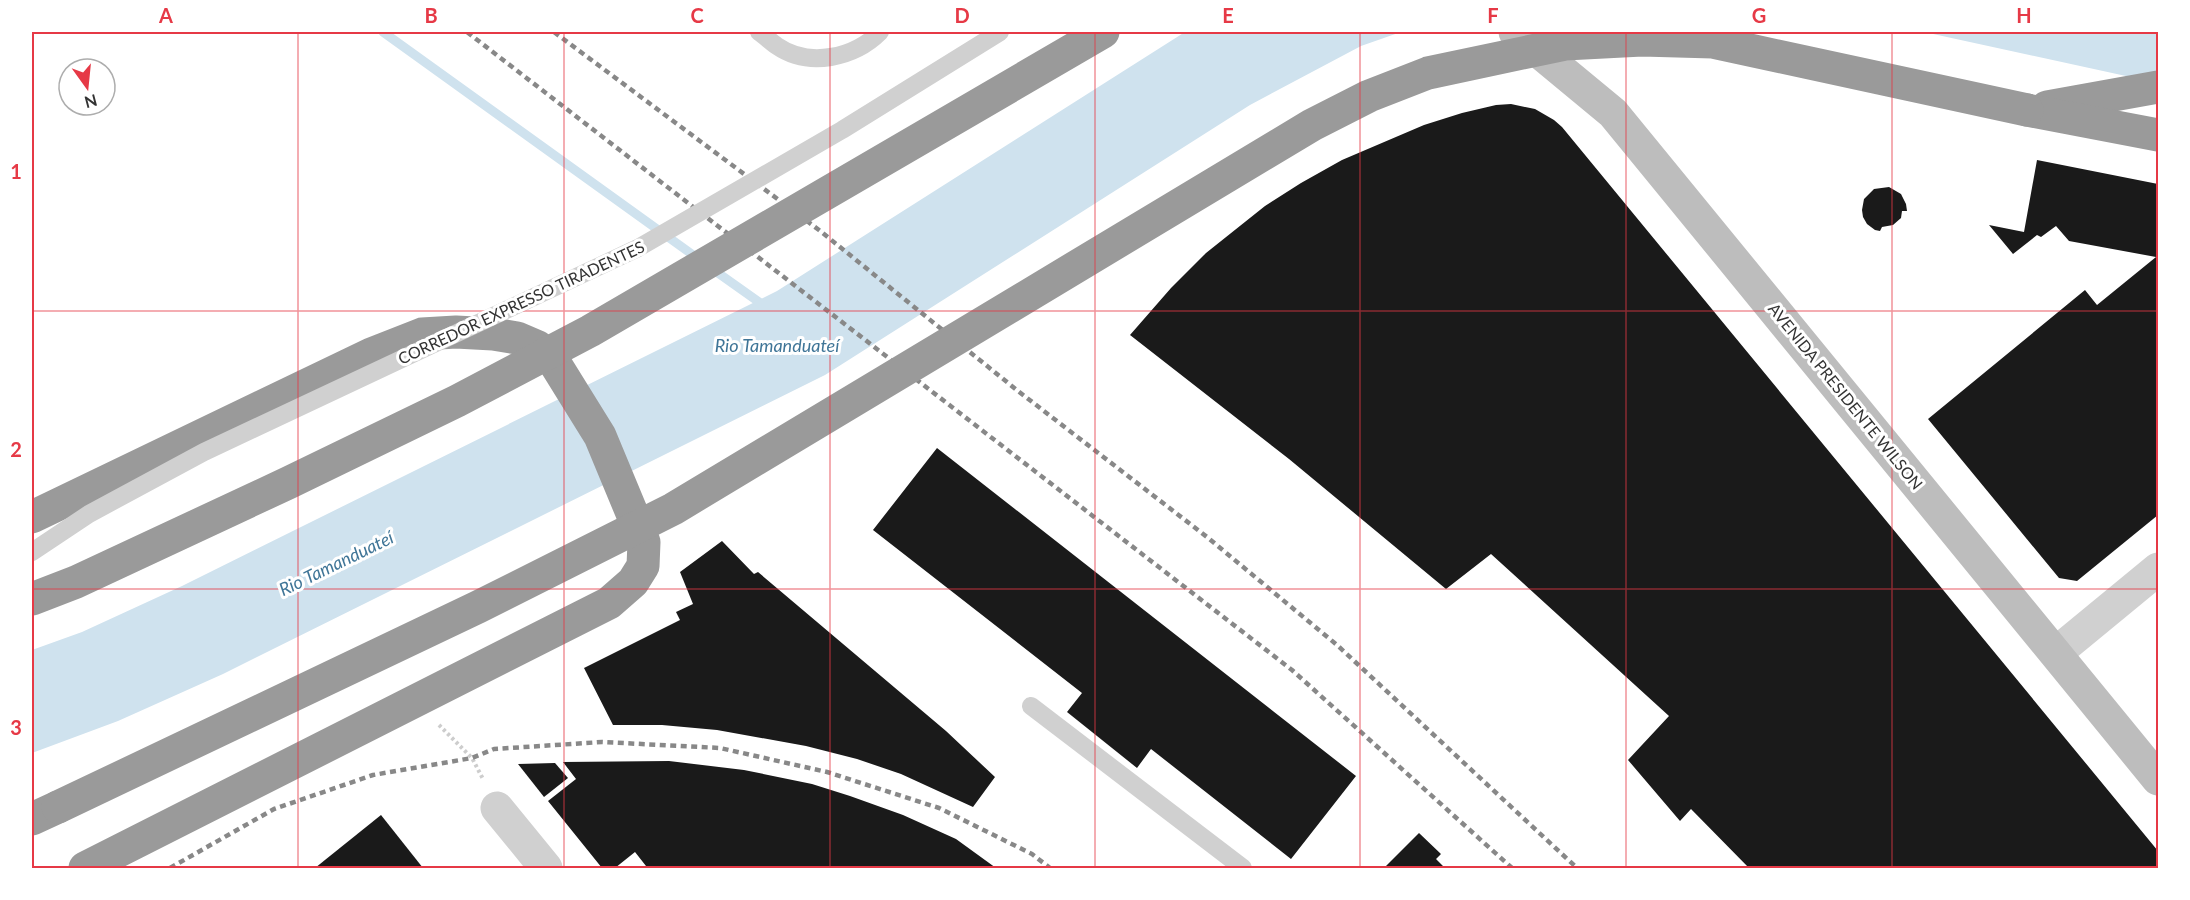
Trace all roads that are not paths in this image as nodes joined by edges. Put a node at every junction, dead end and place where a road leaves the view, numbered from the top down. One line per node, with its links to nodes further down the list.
1 (759, 32): 2 (lane)
2 (880, 32)
3 (1000, 32): 10 (lane, CORREDOR EXPRESSO TIRADENTES, bridge)
4 (1103, 32): 12 (highway, bridge)
5 (1515, 32): 13 (main road, AVENIDA PRESIDENTE WILSON)
6 (2158, 87): 7 (highway)
7 (2027, 110): 8 (highway); 17 (highway, bridge)
8 (2158, 135)
9 (32, 517): 18 (highway)
10 (32, 552)
11 (2158, 569): 13 (street)
12 (32, 599)
13 (2056, 653): 15 (main road, AVENIDA PRESIDENTE WILSON)
14 (1031, 706): 20 (lane)
15 (2158, 779)
16 (498, 808): 19 (street)
17 (45, 813)
18 (99, 864)
19 (546, 868)
20 (1243, 868)

